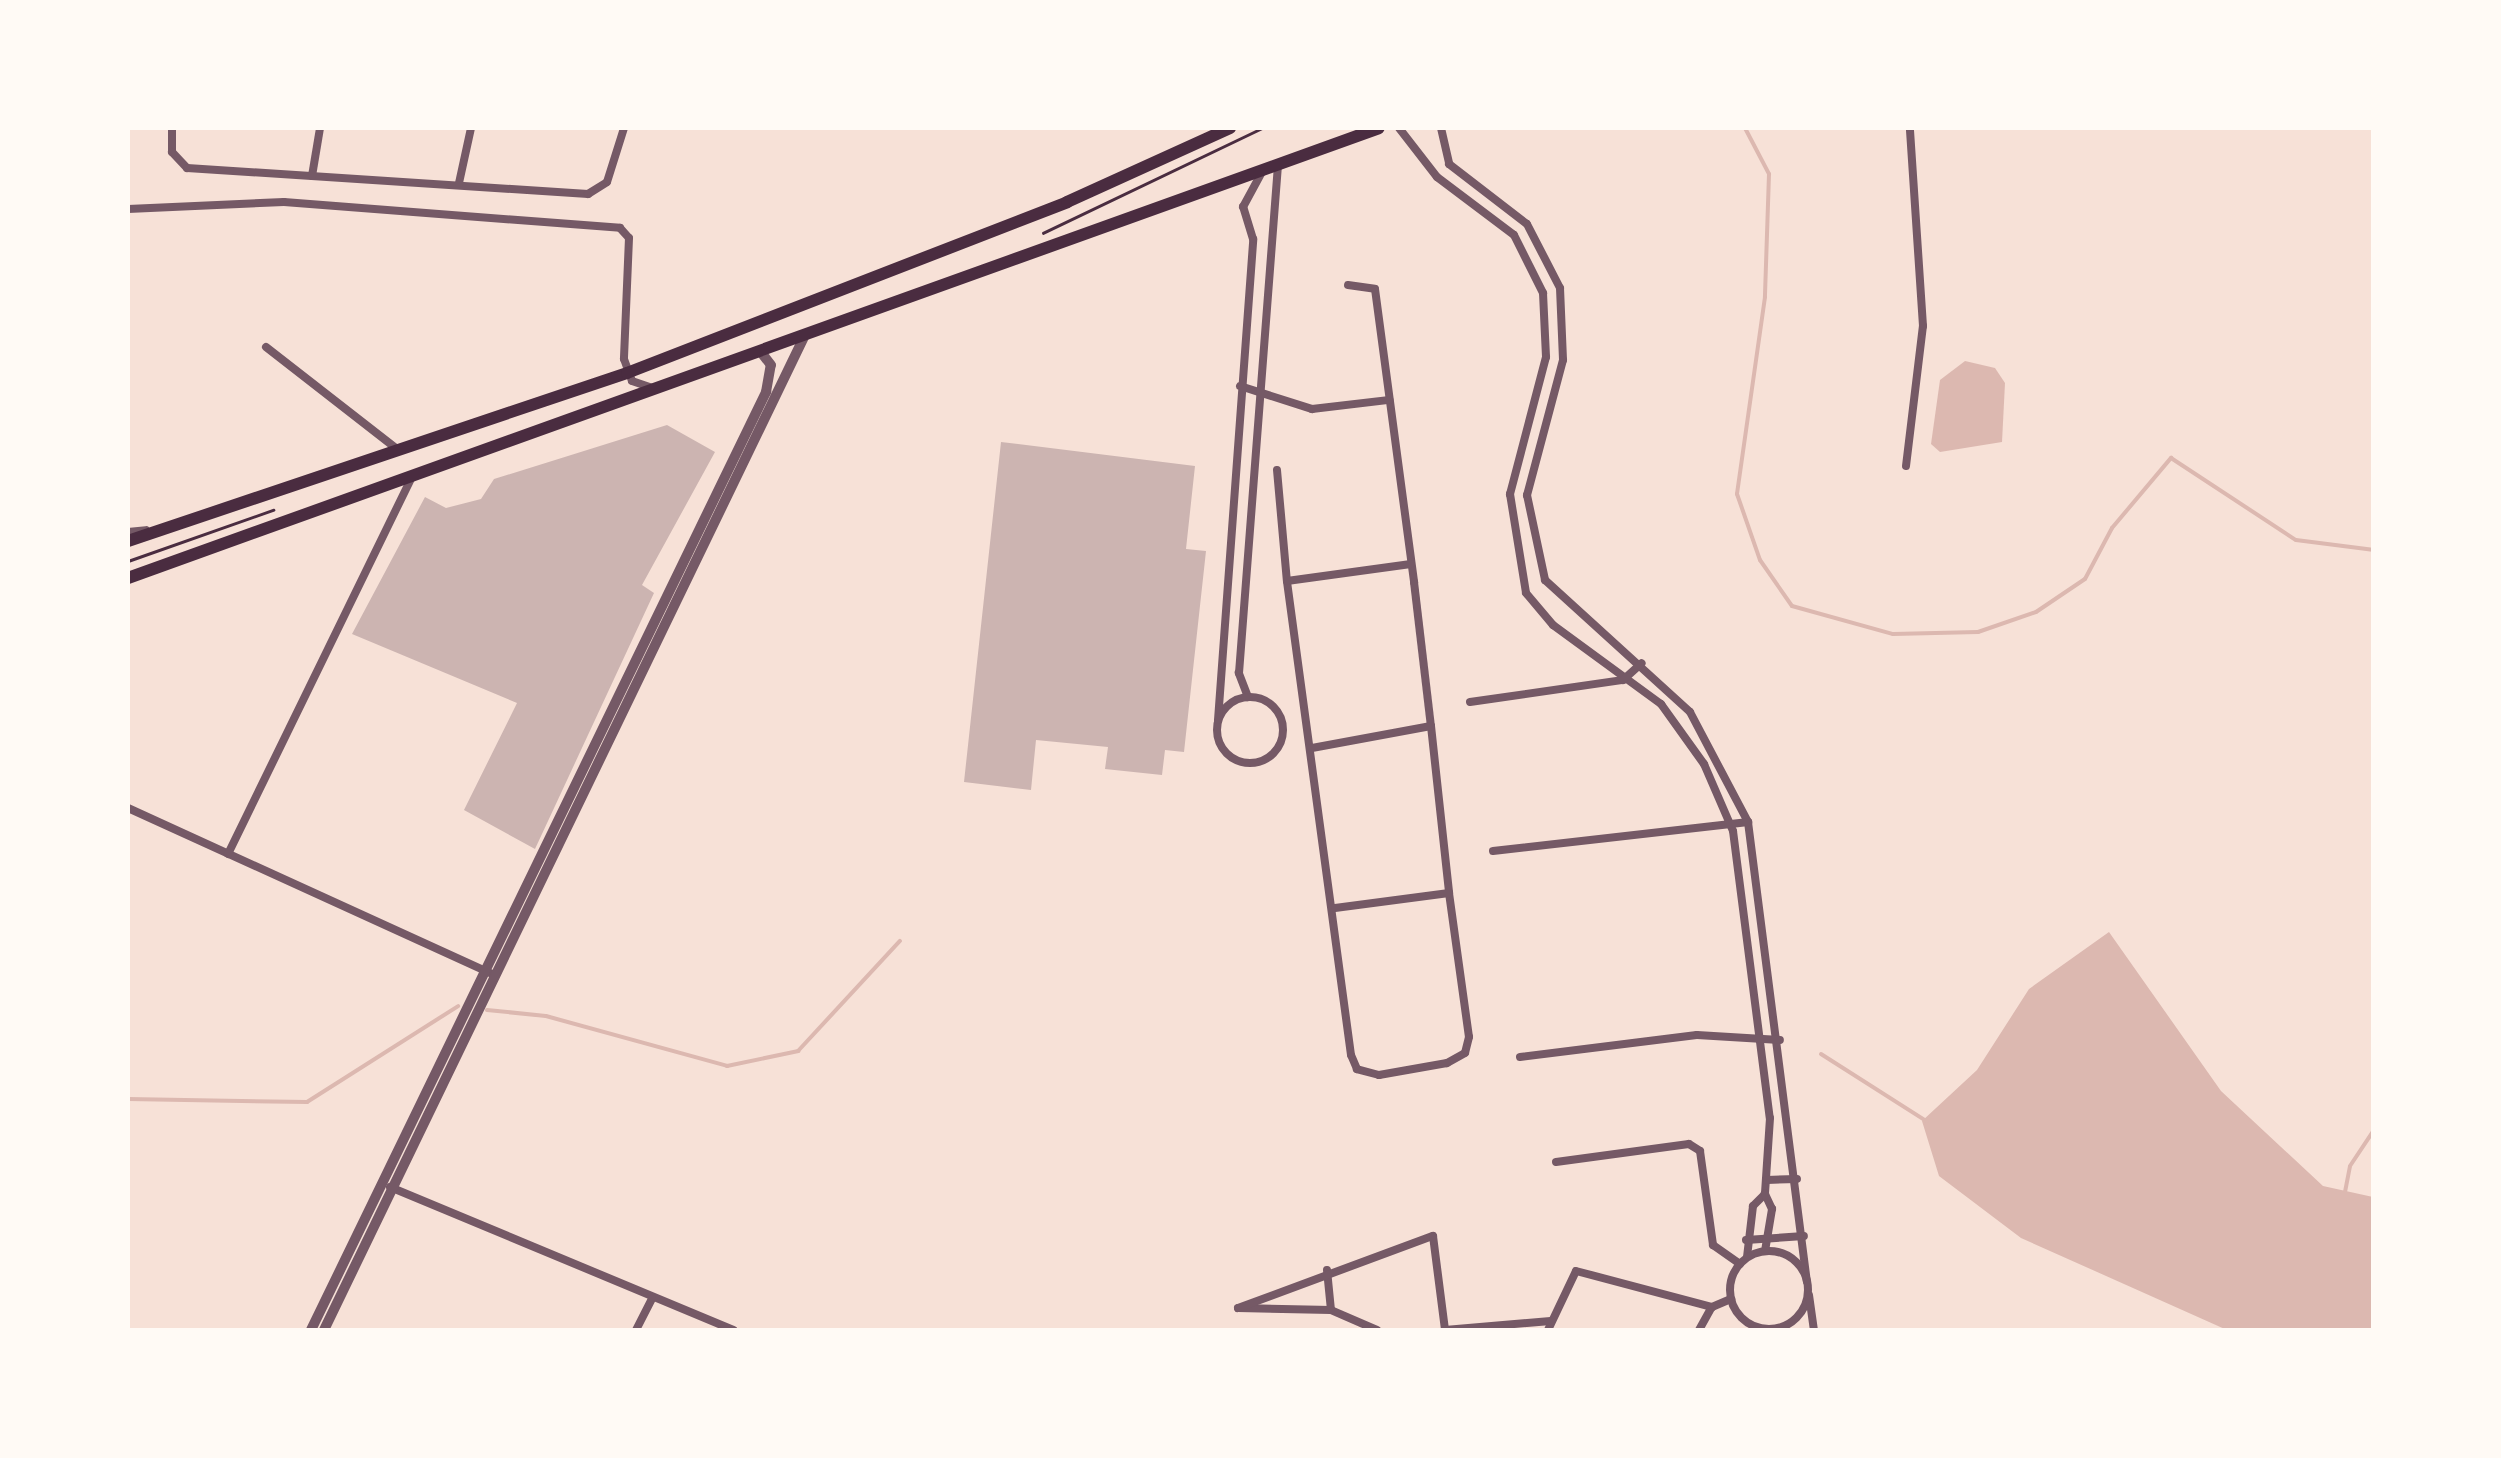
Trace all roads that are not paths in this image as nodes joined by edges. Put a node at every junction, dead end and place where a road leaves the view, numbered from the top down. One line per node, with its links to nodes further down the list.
1 (172, 128): 12 (street)
2 (320, 128): 12 (street)
3 (471, 128): 13 (street)
4 (624, 128): 13 (street)
5 (1230, 128): 19 (highway)
6 (1379, 128): 10 (highway)
7 (1399, 128): 33 (street)
8 (1440, 128): 31 (street)
9 (1910, 128): 26 (street)
10 (1278, 164): 11 (highway); 21 (street)
11 (1264, 170): 16 (highway); 20 (street)
12 (312, 176): 13 (street)
13 (459, 183)
14 (128, 209): 19 (street)
15 (1348, 285): 23 (street)
16 (805, 335): 18 (highway); 25 (street)
17 (266, 347): 24 (street)
18 (760, 352): 22 (highway); 25 (street)
19 (627, 372): 22 (street); 24 (highway)
20 (1240, 386): 21 (street); 49 (street)
21 (1261, 388): 23 (street); 47 (street)
22 (660, 389): 28 (highway)
23 (1389, 400): 34 (street)
24 (401, 452): 29 (highway)
25 (734, 465): 42 (street); 43 (street)
26 (1906, 466)
27 (1277, 470): 38 (street)
28 (411, 479): 37 (highway); 59 (street)
29 (180, 526): 30 (street); 32 (highway)
30 (128, 532)
31 (1532, 539): 33 (street); 35 (street)
32 (128, 541)
33 (1512, 542): 36 (street)
34 (1411, 564): 38 (street); 50 (street)
35 (1540, 569): 36 (street); 39 (street)
36 (1519, 577): 41 (street)
37 (128, 578)
38 (1288, 580): 52 (street)
39 (1558, 598): 40 (street); 41 (street)
40 (1576, 614): 44 (street); 45 (street)
41 (1542, 616): 44 (street)
42 (651, 619): 43 (street); 51 (street)
43 (663, 624): 51 (street)
44 (1564, 632): 46 (street)
45 (1642, 663): 46 (street); 56 (street)
46 (1632, 676): 48 (street); 57 (street)
47 (1248, 697): 49 (street); 49 (street)
48 (1470, 702)
49 (1218, 720)
50 (1432, 726): 52 (street); 61 (street)
51 (603, 734): 53 (street); 54 (street)
52 (1312, 748): 62 (street)
53 (566, 796): 54 (street); 60 (street)
54 (578, 801): 60 (street)
55 (128, 808): 59 (street)
56 (1748, 822): 57 (street); 64 (street)
57 (1731, 824): 58 (street); 65 (street)
58 (1493, 851)
59 (228, 854): 63 (street)
60 (541, 864): 63 (street)
61 (1449, 893): 62 (street); 62 (street)
62 (1335, 908)
63 (489, 972): 70 (street)
64 (1780, 1040): 65 (street); 68 (street)
65 (1764, 1041): 66 (street); 69 (street)
66 (1520, 1057)
67 (1556, 1162): 76 (street)
68 (1797, 1179): 69 (street); 73 (street)
69 (1766, 1180): 71 (street)
70 (387, 1186): 79 (street); 84 (street); 85 (street)
71 (1765, 1194): 72 (street); 74 (street)
72 (1767, 1235): 73 (street); 74 (street); 75 (street)
73 (1804, 1236): 78 (street)
74 (1746, 1240): 76 (street)
75 (1764, 1251): 76 (street); 78 (street)
76 (1744, 1260): 80 (street)
77 (1327, 1270): 82 (street); 82 (street); 89 (street)
78 (1808, 1285): 91 (street); 92 (street)
79 (652, 1299): 86 (street); 87 (street)
80 (1731, 1299): 81 (street); 91 (street)
81 (1712, 1306): 83 (street); 90 (street)
82 (1330, 1310): 88 (street)
83 (1549, 1326): 89 (street)
84 (310, 1330)
85 (324, 1330)
86 (636, 1330)
87 (734, 1330)
88 (1377, 1330)
89 (1445, 1330)
90 (1699, 1330)
91 (1765, 1330)
92 (1814, 1330)

